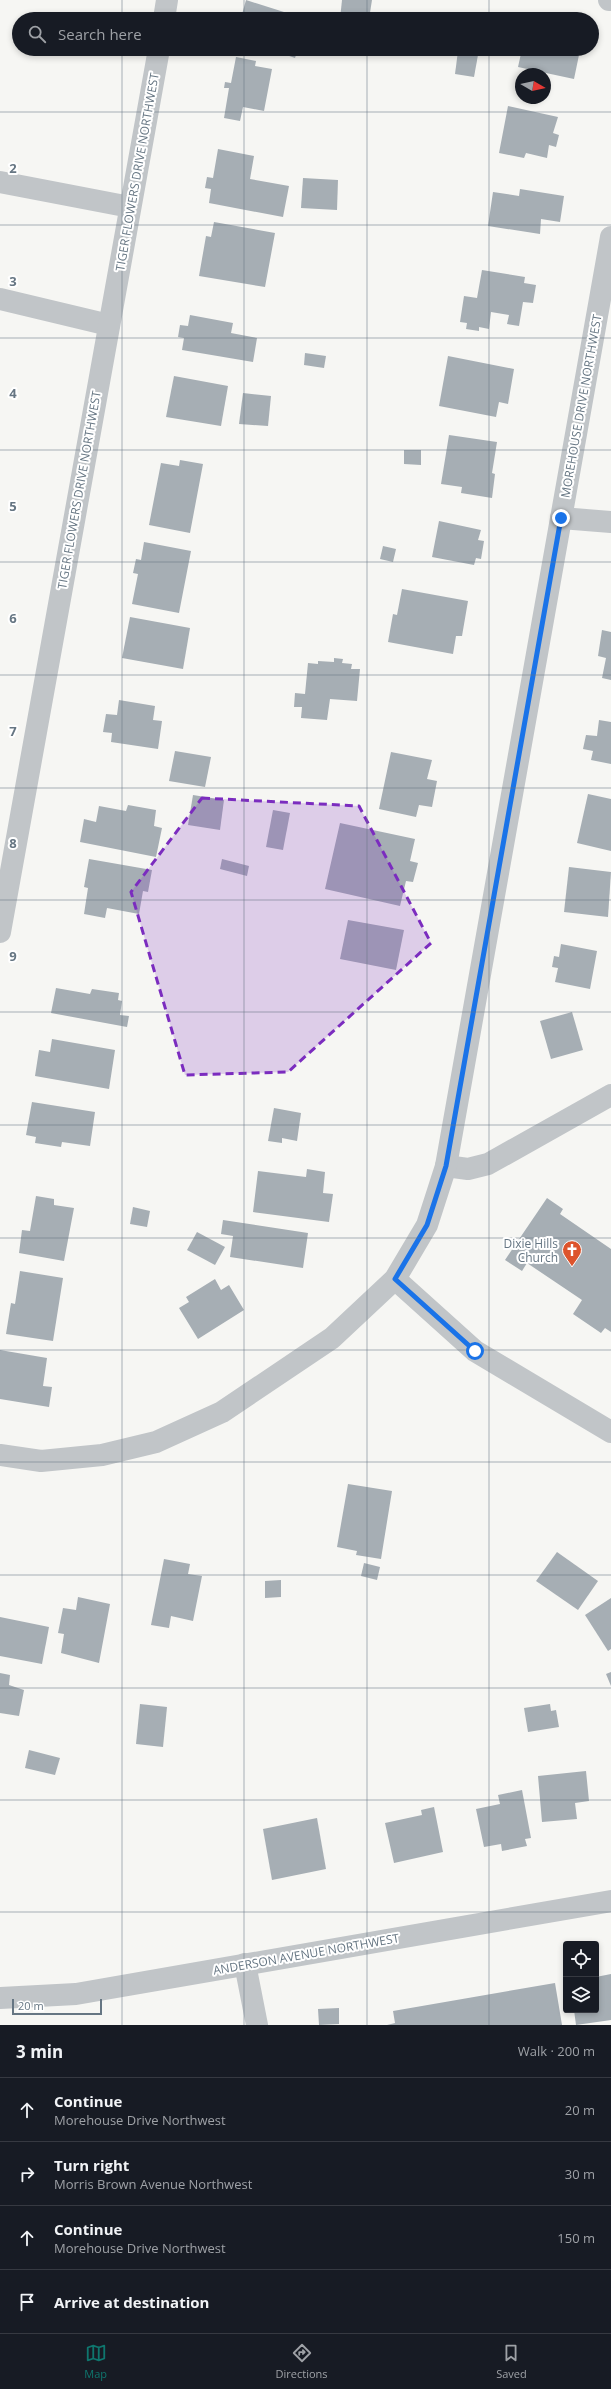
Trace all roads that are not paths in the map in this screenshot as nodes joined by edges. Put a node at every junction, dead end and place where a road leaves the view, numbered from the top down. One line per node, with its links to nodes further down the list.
1 (168, 0): 2 (street)
2 (165, 12)
3 (158, 56): 5 (street, TIGER FLOWERS DRIVE NORTHWEST)
4 (0, 182): 5 (street)
5 (130, 207): 8 (street, TIGER FLOWERS DRIVE NORTHWEST)
6 (611, 238): 9 (street, MOREHOUSE DRIVE NORTHWEST)
7 (0, 299): 8 (street)
8 (109, 325): 11 (street, TIGER FLOWERS DRIVE NORTHWEST)
9 (561, 518): 10 (street); 13 (street, MOREHOUSE DRIVE NORTHWEST)
10 (611, 522)
11 (0, 932)
12 (611, 1094): 13 (street)
13 (446, 1166): 14 (street, MOREHOUSE DRIVE NORTHWEST)
14 (395, 1279): 15 (street); 16 (street, MOREHOUSE DRIVE NORTHWEST)
15 (611, 1432)
16 (0, 1455)
17 (611, 1901): 18 (street, ANDERSON AVENUE NORTHWEST)
18 (245, 1964): 19 (street, ANDERSON AVENUE NORTHWEST); 20 (street)
19 (0, 1998)
20 (257, 2025)

